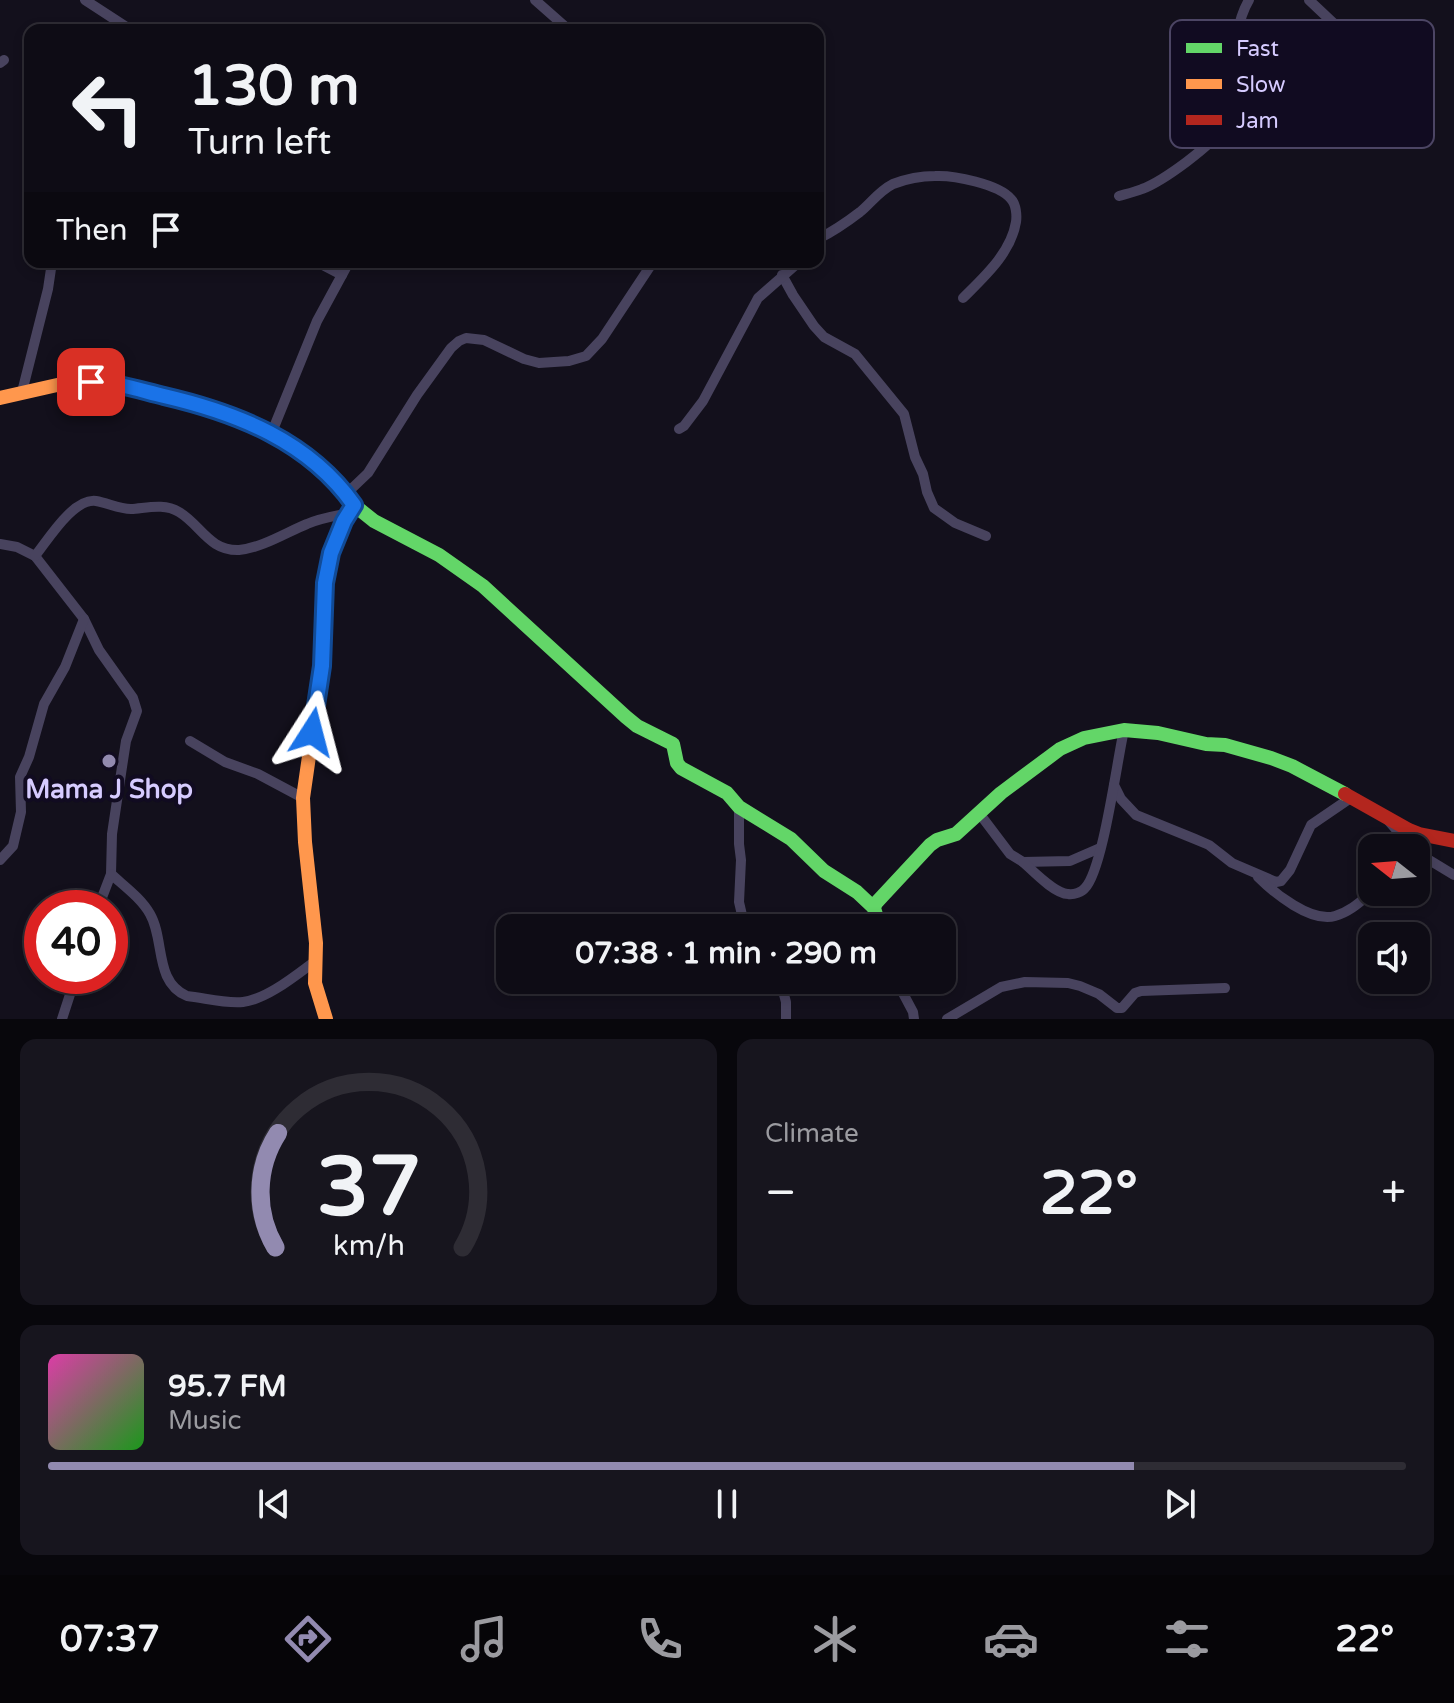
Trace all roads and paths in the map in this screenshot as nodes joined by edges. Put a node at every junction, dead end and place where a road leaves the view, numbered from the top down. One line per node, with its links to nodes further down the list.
1 (85, 0): 7 (street)
2 (535, 0): 8 (street)
3 (1249, 0): 5 (street)
4 (1309, 0): 6 (street)
5 (1240, 20)
6 (1330, 20)
7 (122, 24)
8 (562, 24)
9 (1202, 148): 10 (street)
10 (1119, 196)
11 (824, 237): 19 (street)
12 (51, 268): 20 (street)
13 (329, 268): 17 (street)
14 (346, 268): 17 (street)
15 (649, 268): 24 (street)
16 (791, 268): 18 (street)
17 (342, 275): 23 (street)
18 (782, 275): 22 (street); 25 (street)
19 (963, 298)
20 (22, 392): 21 (street); 23 (street)
21 (0, 398)
22 (679, 429)
23 (272, 432): 24 (street)
24 (350, 504): 27 (street); 33 (street); 34 (street)
25 (986, 536)
26 (0, 544): 27 (street)
27 (35, 556): 28 (street)
28 (84, 619): 40 (street); 43 (street)
29 (1124, 730): 31 (street); 32 (street); 35 (street)
30 (190, 741): 33 (street)
31 (1114, 785): 39 (street); 44 (street)
32 (1352, 797): 36 (street); 44 (street)
33 (303, 798): 51 (street)
34 (739, 807): 48 (street); 49 (street)
35 (979, 813): 42 (street); 48 (street)
36 (1383, 815): 37 (street); 38 (street)
37 (1400, 834)
38 (1454, 841)
39 (1100, 848): 42 (street); 42 (street)
40 (0, 860)
41 (1430, 860): 45 (street)
42 (1023, 862)
43 (111, 874): 46 (street); 51 (street)
44 (1255, 874): 47 (street)
45 (1454, 875)
46 (105, 890)
47 (1358, 904)
48 (874, 908): 50 (street)
49 (742, 914)
50 (876, 914)
51 (314, 962): 57 (street)
52 (1225, 988): 60 (street)
53 (70, 994): 56 (street)
54 (784, 994): 58 (street)
55 (903, 994): 59 (street)
56 (62, 1019)
57 (326, 1019)
58 (786, 1019)
59 (914, 1019)
60 (947, 1019)

